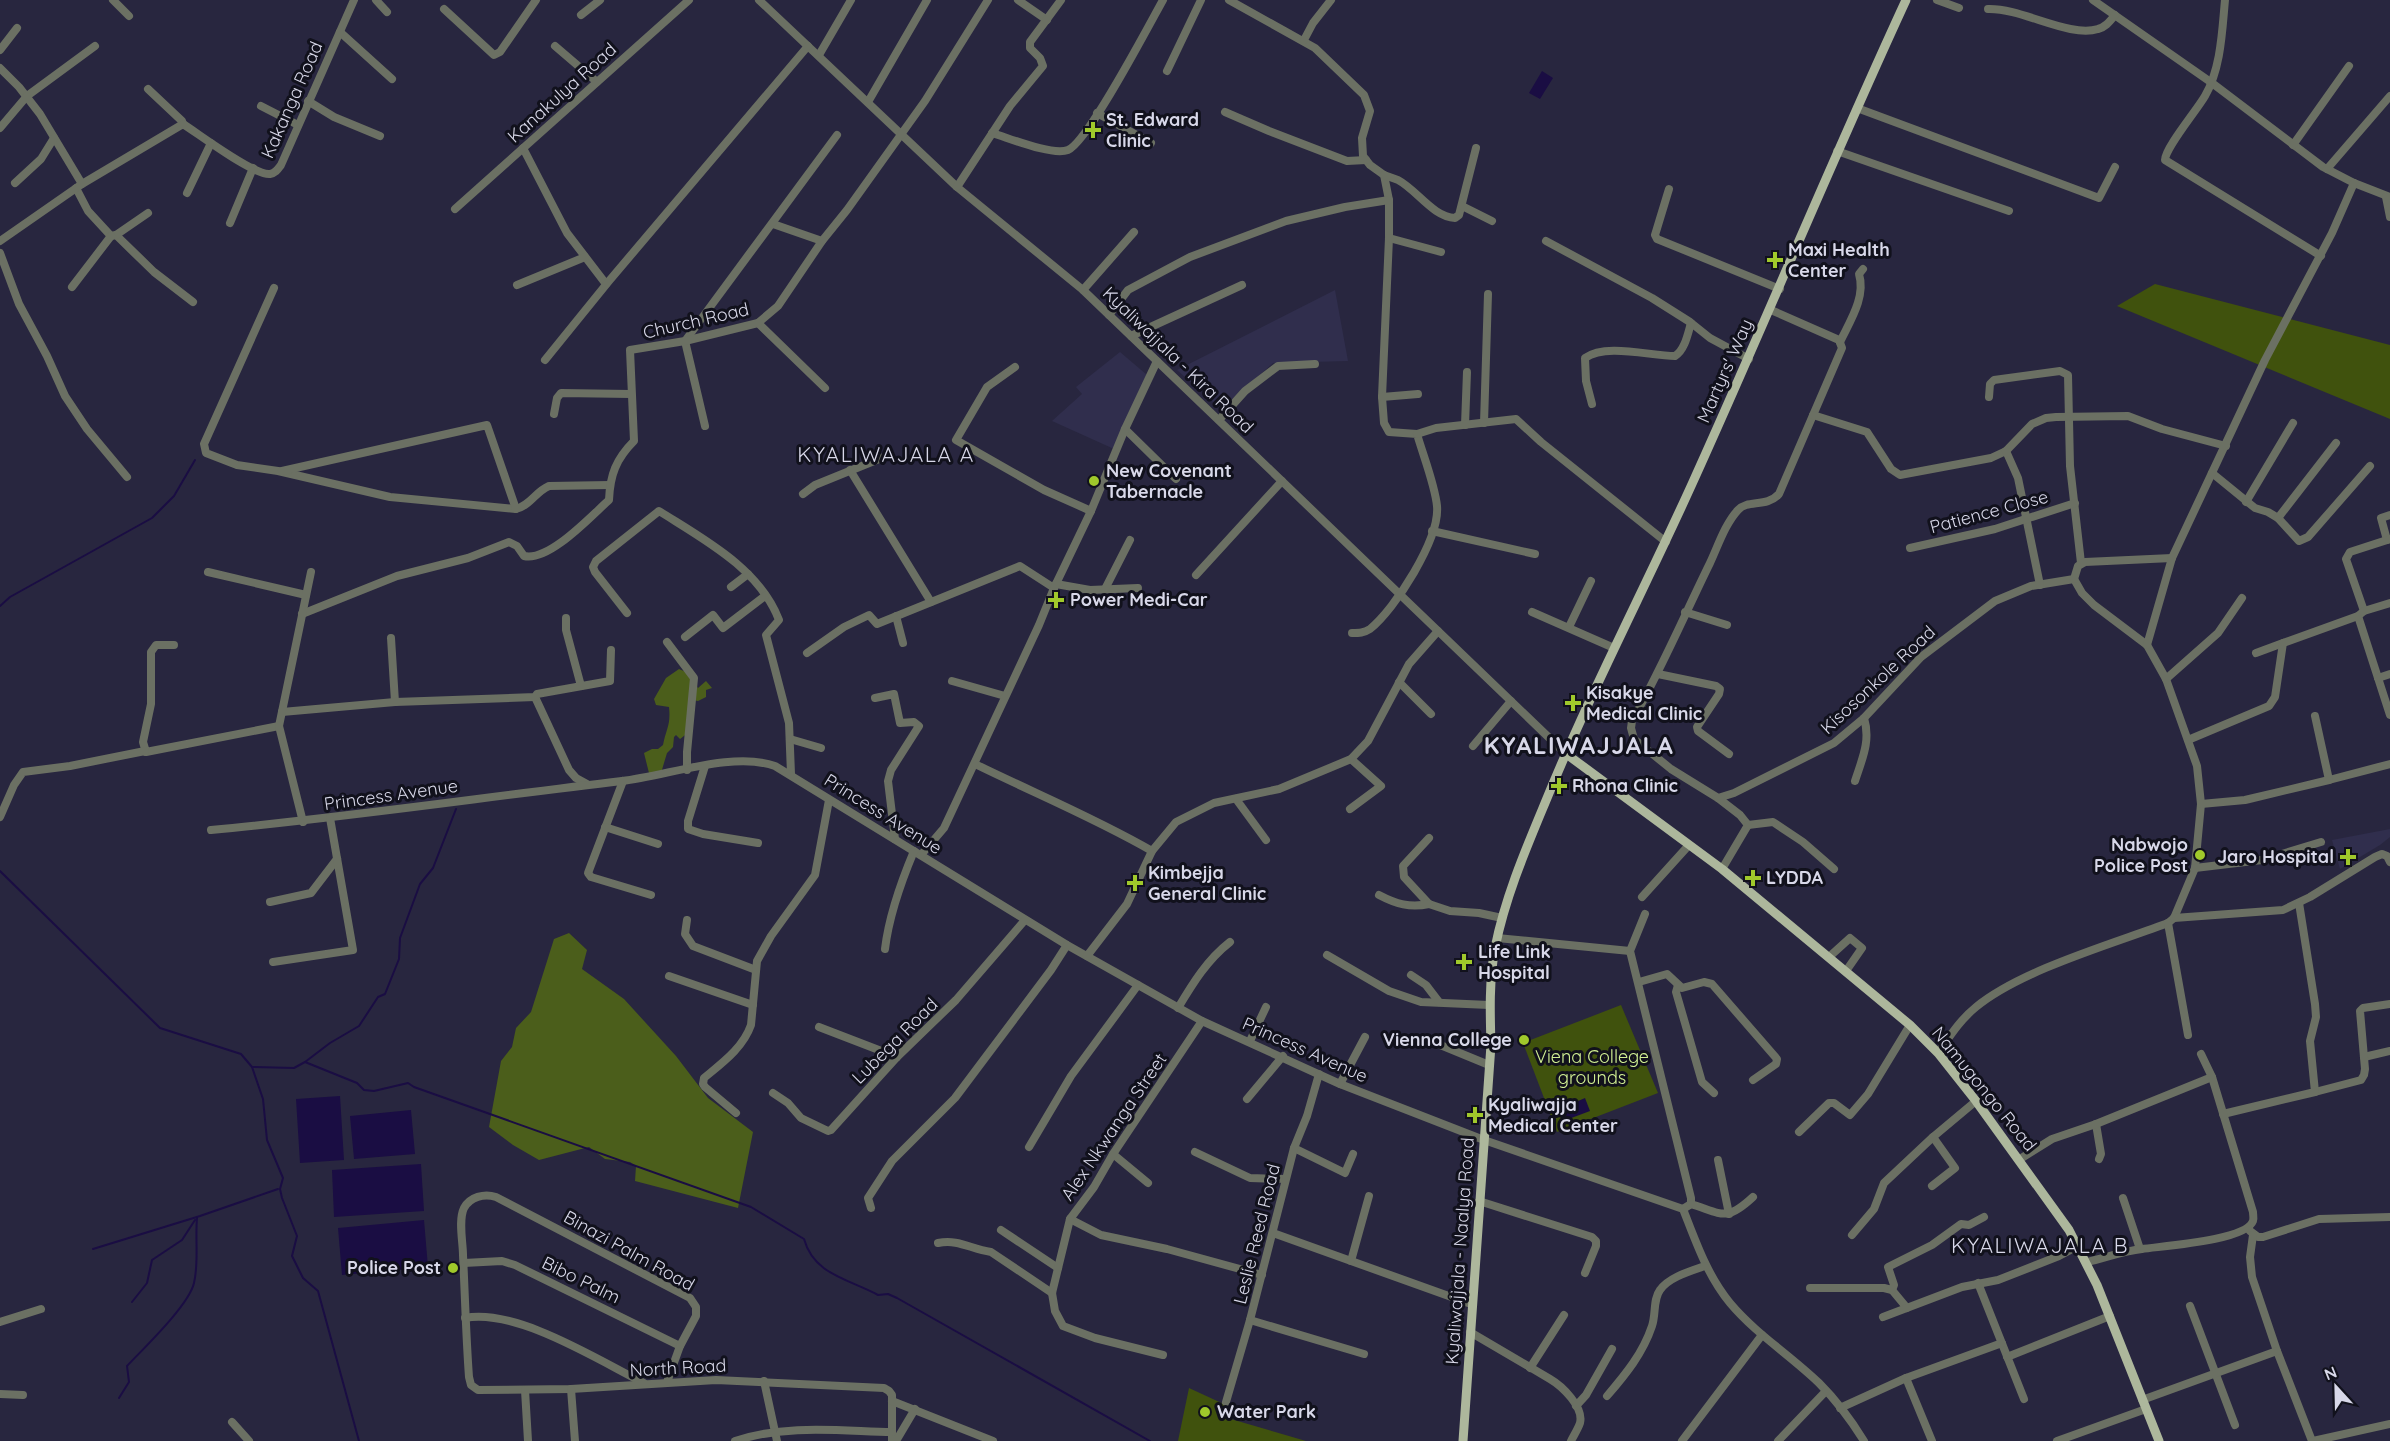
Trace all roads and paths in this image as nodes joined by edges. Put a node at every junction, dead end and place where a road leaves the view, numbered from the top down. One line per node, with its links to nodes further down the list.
1 (113, 0): 27 (street)
2 (354, 0): 30 (street, Kakanga Road)
3 (376, 0): 24 (street)
4 (536, 0): 22 (street)
5 (600, 0): 25 (street)
6 (689, 0): 41 (street, Kanakulya Road)
7 (759, 0): 34 (street, Kyaliwajjala - Kira Road)
8 (851, 0): 36 (street)
9 (927, 0): 47 (street)
10 (988, 0): 55 (street, Church Road)
11 (1018, 0): 28 (street)
12 (1061, 0): 28 (street)
13 (1163, 0): 51 (street)
14 (1201, 0): 39 (street)
15 (1229, 0): 31 (street)
16 (1331, 0): 31 (street)
17 (1906, 0): 49 (main road, Martyrs' Way)
18 (1937, 0): 21 (street)
19 (2225, 0): 42 (street)
20 (2098, 1): 26 (street)
21 (1959, 8)
22 (444, 9)
23 (1988, 9): 26 (street)
24 (387, 12)
25 (581, 15)
26 (2115, 15): 42 (street)
27 (129, 16)
28 (1047, 20): 56 (street)
29 (17, 28): 35 (street)
30 (340, 32): 40 (street); 46 (street, Kakanga Road)
31 (1304, 40): 66 (street)
32 (95, 46): 44 (street)
33 (555, 46): 41 (street)
34 (808, 46): 36 (street, Kyaliwajjala - Kira Road); 98 (street)
35 (0, 50)
36 (819, 55): 47 (street, Kyaliwajjala - Kira Road)
37 (2349, 66): 62 (street)
38 (0, 68): 44 (street)
39 (1167, 71)
40 (392, 79)
41 (597, 82): 63 (street, Kanakulya Road)
42 (2212, 83): 62 (street); 95 (street)
43 (148, 89): 52 (street, Kakanga Road)
44 (27, 96): 54 (street); 59 (street)
45 (2390, 96): 69 (street)
46 (308, 101): 53 (street, Kakanga Road); 58 (street)
47 (868, 102): 55 (street, Kyaliwajjala - Kira Road)
48 (261, 106): 53 (street)
49 (1857, 108): 65 (main road, Martyrs' Way); 67 (street)
50 (1225, 112): 66 (street)
51 (1097, 113): 56 (street); 61 (street)
52 (183, 124): 60 (street, Kakanga Road); 73 (street)
53 (298, 125): 68 (street, Kakanga Road)
54 (0, 128)
55 (900, 132): 74 (street, Kyaliwajjala - Kira Road); 92 (street, Church Road)
56 (992, 133): 74 (street)
57 (837, 135): 86 (street)
58 (380, 136)
59 (54, 138): 71 (street); 73 (street)
60 (211, 143): 68 (street, Kakanga Road); 76 (street)
61 (1151, 143)
62 (2293, 145): 69 (street)
63 (523, 148): 80 (street, Kanakulya Road); 96 (street)
64 (1476, 148): 79 (street)
65 (1837, 151): 81 (street); 103 (main road, Martyrs' Way)
66 (1366, 160): 70 (street)
67 (2115, 167)
68 (253, 168): 85 (street)
69 (2327, 169): 72 (street)
70 (1384, 175): 78 (street); 79 (street)
71 (15, 183)
72 (2354, 183): 77 (street); 95 (street)
73 (79, 186): 88 (street); 90 (street)
74 (957, 187): 104 (street, Kyaliwajjala - Kira Road)
75 (1669, 189): 103 (street)
76 (187, 193)
77 (2388, 197): 83 (street)
78 (1389, 200): 89 (street); 108 (street)
79 (1462, 206): 84 (street)
80 (455, 209)
81 (2009, 211)
82 (148, 213): 88 (street)
83 (2390, 217)
84 (1492, 221)
85 (230, 223)
86 (773, 224): 92 (street); 112 (street)
87 (1134, 232): 104 (street)
88 (113, 235): 101 (street); 106 (street)
89 (1389, 238): 94 (street); 123 (street)
90 (0, 241)
91 (1546, 241): 109 (street)
92 (822, 242): 110 (street, Church Road)
93 (0, 252): 144 (street)
94 (1441, 252)
95 (2321, 256): 137 (street)
96 (585, 257): 98 (street); 99 (street)
97 (1863, 269): 113 (street)
98 (606, 284): 115 (street)
99 (517, 285)
100 (1242, 285): 111 (street)
101 (72, 287)
102 (274, 288): 142 (street)
103 (1780, 289): 107 (main road, Martyrs' Way)
104 (1083, 290): 108 (street, Kyaliwajjala - Kira Road)
105 (1488, 294): 130 (street)
106 (193, 302)
107 (1771, 310): 113 (street); 114 (main road, Martyrs' Way)
108 (1109, 315): 111 (street, Kyaliwajjala - Kira Road)
109 (1691, 323): 114 (street); 125 (street)
110 (758, 324): 112 (street, Church Road); 120 (street)
111 (1131, 336): 116 (street, Kyaliwajjala - Kira Road)
112 (686, 341): 121 (street, Church Road); 133 (street)
113 (1840, 342): 127 (street)
114 (1749, 359): 159 (main road, Martyrs' Way)
115 (545, 360)
116 (1157, 361): 129 (street, Kyaliwajjala - Kira Road); 134 (street)
117 (1315, 364): 129 (street)
118 (1014, 367): 152 (street)
119 (1467, 372): 132 (street)
120 (825, 388)
121 (631, 394): 126 (street); 147 (street, Church Road)
122 (1418, 394): 123 (street)
123 (1382, 397): 135 (street)
124 (1989, 397): 128 (street)
125 (1592, 404)
126 (554, 414)
127 (1813, 415): 138 (street); 182 (street)
128 (2067, 417): 137 (street); 138 (street); 150 (street)
129 (1219, 420): 146 (street, Kyaliwajjala - Kira Road)
130 (1484, 423): 132 (street); 159 (street)
131 (2294, 423): 149 (street)
132 (1465, 425): 135 (street)
133 (705, 426)
134 (1125, 429): 145 (street); 152 (street)
135 (1417, 434): 156 (street)
136 (2336, 443): 154 (street)
137 (2226, 446): 143 (street)
138 (2006, 451): 155 (street)
139 (884, 457): 141 (street)
140 (2370, 466): 154 (street)
141 (850, 470): 148 (street); 179 (street)
142 (279, 471): 151 (street); 151 (street)
143 (2212, 473): 149 (street); 162 (street)
144 (127, 477)
145 (1176, 479)
146 (1282, 481): 167 (street); 175 (street, Kyaliwajjala - Kira Road)
147 (610, 485): 151 (street); 185 (street, Church Road)
148 (803, 494)
149 (2247, 502): 154 (street)
150 (2075, 503): 155 (street, Patience Close); 163 (street)
151 (516, 509)
152 (1091, 511): 171 (street)
153 (2390, 516): 157 (street)
154 (2278, 518)
155 (2027, 519): 160 (street, Patience Close); 170 (street)
156 (1432, 531): 161 (street); 175 (street)
157 (2389, 539): 184 (street)
158 (1130, 540): 174 (street)
159 (1666, 542): 199 (main road, Martyrs' Way)
160 (1910, 548)
161 (1535, 554)
162 (2172, 558): 163 (street); 198 (street)
163 (2081, 563): 168 (street)
164 (208, 572): 176 (street)
165 (311, 572): 176 (street)
166 (748, 574): 172 (street); 177 (street); 183 (street)
167 (1196, 575)
168 (2074, 579): 170 (street, Kisosonkole Road); 198 (street)
169 (1591, 581): 189 (street)
170 (2040, 585): 219 (street, Kisosonkole Road)
171 (1055, 586): 174 (street); 179 (street); 210 (street)
172 (731, 587)
173 (1138, 588): 174 (street)
174 (1105, 590)
175 (1401, 594): 190 (street, Kyaliwajjala - Kira Road); 191 (street)
176 (306, 595): 185 (street)
177 (765, 596): 192 (street); 221 (street)
178 (2242, 598): 206 (street)
179 (930, 602): 186 (street)
180 (2390, 603): 184 (street)
181 (1532, 612): 189 (street)
182 (1685, 612): 188 (street); 203 (street)
183 (627, 613)
184 (2361, 613): 196 (street); 205 (street)
185 (302, 614): 215 (street)
186 (896, 616): 195 (street); 201 (street)
187 (566, 618): 209 (street)
188 (1727, 625)
189 (1569, 627): 199 (street)
190 (1438, 631): 208 (street); 213 (street, Kyaliwajjala - Kira Road)
191 (1352, 633)
192 (685, 637)
193 (392, 638): 214 (street)
194 (667, 642): 232 (street)
195 (903, 643)
196 (2283, 644): 202 (street); 222 (street)
197 (174, 645): 225 (street)
198 (2147, 645): 206 (street)
199 (1614, 648): 226 (main road, Martyrs' Way)
200 (611, 650): 209 (street)
201 (807, 653)
202 (2256, 653)
203 (1658, 674): 227 (street); 238 (street)
204 (2390, 674): 205 (street)
205 (2379, 678): 217 (street)
206 (2166, 679): 222 (street)
207 (952, 681): 210 (street)
208 (1399, 682): 216 (street); 228 (street)
209 (580, 686): 211 (street)
210 (1005, 696): 229 (street)
211 (535, 697): 214 (street); 237 (street)
212 (875, 698): 250 (street)
213 (1511, 701): 223 (street); 226 (street, Kyaliwajjala - Kira Road)
214 (395, 702): 215 (street)
215 (282, 712): 220 (street)
216 (1431, 714)
217 (2390, 715)
218 (2315, 716): 234 (street)
219 (1864, 718): 236 (street); 238 (street, Kisosonkole Road)
220 (279, 726): 225 (street); 245 (street)
221 (790, 739): 224 (street); 233 (street)
222 (2188, 740): 241 (street)
223 (1473, 746)
224 (821, 748)
225 (145, 751): 243 (street)
226 (1565, 753): 255 (main road, Namugongo Road); 270 (main road, Kyaliwajjala - Naalya Road)
227 (1729, 754)
228 (1351, 759): 239 (street); 242 (street)
229 (975, 764): 256 (street); 257 (street)
230 (2390, 764): 234 (street)
231 (705, 766): 232 (street, Princess Avenue); 233 (street, Princess Avenue); 253 (street)
232 (687, 770): 235 (street, Princess Avenue)
233 (791, 774): 240 (street, Princess Avenue)
234 (2329, 780): 241 (street)
235 (623, 781): 237 (street, Princess Avenue); 247 (street)
236 (1855, 781)
237 (587, 784): 244 (street, Princess Avenue)
238 (1718, 798): 246 (street)
239 (1236, 799): 251 (street); 256 (street)
240 (829, 800): 250 (street, Princess Avenue); 283 (street)
241 (2201, 804): 260 (street)
242 (1350, 809)
243 (0, 817)
244 (330, 818): 245 (street, Princess Avenue); 258 (street)
245 (303, 822): 248 (street, Princess Avenue)
246 (1748, 825): 261 (street); 262 (street)
247 (605, 827): 254 (street); 263 (street)
248 (211, 830)
249 (1429, 838): 268 (street)
250 (895, 839): 257 (street, Princess Avenue)
251 (1266, 840)
252 (2321, 842): 260 (street)
253 (758, 843)
254 (658, 844)
255 (1689, 845): 261 (main road, Namugongo Road); 265 (street)
256 (1152, 851): 280 (street)
257 (918, 853): 272 (street, Princess Avenue); 277 (street)
258 (337, 859): 266 (street); 282 (street)
259 (2390, 862): 267 (street)
260 (2195, 868): 273 (street)
261 (1722, 869): 281 (main road, Namugongo Road)
262 (1834, 869)
263 (651, 895)
264 (1379, 895): 268 (street)
265 (1642, 897)
266 (270, 902)
267 (2299, 903): 273 (street); 314 (street)
268 (1429, 904): 270 (street)
269 (1645, 914): 278 (street)
270 (1502, 918): 274 (main road, Kyaliwajjala - Naalya Road)
271 (687, 920): 283 (street)
272 (1025, 920): 276 (street, Princess Avenue); 307 (street, Lubega Road)
273 (2171, 920): 299 (street); 304 (street)
274 (1497, 938): 278 (street); 293 (main road, Kyaliwajjala - Naalya Road)
275 (1230, 942): 295 (street)
276 (1067, 945): 280 (street, Princess Avenue); 341 (street)
277 (885, 949)
278 (1630, 951): 287 (street)
279 (1327, 955): 290 (street)
280 (1087, 957): 288 (street, Princess Avenue)
281 (1829, 957): 284 (main road, Namugongo Road); 284 (street)
282 (273, 962)
283 (756, 970): 292 (street)
284 (1846, 971): 297 (main road, Namugongo Road)
285 (1411, 975): 290 (street)
286 (669, 976): 292 (street)
287 (1640, 982): 289 (street); 340 (street)
288 (1138, 985): 295 (street, Princess Avenue); 325 (street)
289 (1678, 985): 312 (street); 316 (street)
290 (1440, 1002): 293 (street)
291 (2390, 1004): 308 (street)
292 (753, 1005): 319 (street)
293 (1489, 1005): 309 (main road, Kyaliwajjala - Naalya Road)
294 (1266, 1007): 301 (street)
295 (1178, 1008): 296 (street, Princess Avenue)
296 (1203, 1021): 301 (street, Princess Avenue); 328 (street, Alex Nkwanga Street)
297 (1910, 1025): 304 (main road, Namugongo Road); 322 (street)
298 (819, 1027): 307 (street)
299 (2188, 1035)
300 (1365, 1036): 313 (street)
301 (1250, 1041): 306 (street, Princess Avenue)
302 (1433, 1042): 309 (street)
303 (2390, 1051): 308 (street)
304 (1938, 1053): 318 (main road, Namugongo Road)
305 (2201, 1054): 311 (street)
306 (1283, 1056): 310 (street, Princess Avenue); 317 (street)
307 (897, 1057): 315 (street, Lubega Road)
308 (2364, 1057): 314 (street)
309 (1489, 1065): 324 (main road, Kyaliwajjala - Naalya Road)
310 (1320, 1074): 313 (street, Princess Avenue); 326 (street, Leslie Reed Road)
311 (2212, 1077): 320 (street); 321 (street)
312 (1753, 1080)
313 (1340, 1084): 324 (street, Princess Avenue)
314 (2315, 1092): 320 (street)
315 (773, 1093)
316 (1714, 1093)
317 (1247, 1099)
318 (1976, 1101): 323 (street); 330 (main road, Namugongo Road)
319 (736, 1113)
320 (2223, 1114): 347 (street)
321 (2096, 1124): 330 (street); 331 (street)
322 (1799, 1132)
323 (1933, 1137): 335 (street); 350 (street)
324 (1484, 1140): 339 (main road, Kyaliwajjala - Naalya Road); 342 (street, Princess Avenue)
325 (1029, 1147)
326 (1294, 1148): 329 (street); 333 (street, Leslie Reed Road)
327 (1195, 1152): 333 (street)
328 (1113, 1154): 334 (street); 346 (street, Alex Nkwanga Street)
329 (1353, 1154)
330 (2020, 1159): 353 (main road, Namugongo Road)
331 (2099, 1159)
332 (1718, 1160): 343 (street)
333 (1285, 1179): 349 (street, Leslie Reed Road)
334 (1148, 1183)
335 (1932, 1186)
336 (1369, 1196): 355 (street)
337 (1753, 1197): 343 (street)
338 (2123, 1198): 354 (street)
339 (1479, 1201): 360 (street); 366 (main road, Kyaliwajjala - Naalya Road)
340 (1691, 1204): 342 (street); 343 (street)
341 (871, 1208)
342 (1683, 1209): 358 (street)
343 (1729, 1214)
344 (1984, 1217): 364 (street)
345 (2390, 1217): 351 (street)
346 (1070, 1219): 359 (street, Alex Nkwanga Street); 361 (street)
347 (2247, 1228): 351 (street); 354 (street)
348 (1001, 1230): 359 (street)
349 (1273, 1233): 355 (street); 361 (street, Leslie Reed Road)
350 (1852, 1235)
351 (2253, 1235): 381 (street)
352 (938, 1243): 365 (street)
353 (2078, 1246): 356 (main road, Namugongo Road); 362 (street)
354 (2140, 1249): 356 (street)
355 (1351, 1261): 366 (street)
356 (2087, 1262): 371 (main road, Namugongo Road)
357 (464, 1263): 373 (street); 379 (street, Bibo Palm); 379 (street, Binazi Palm Road)
358 (1705, 1266): 377 (street); 396 (street)
359 (1058, 1268): 365 (street, Alex Nkwanga Street)
360 (1585, 1274)
361 (1262, 1275): 374 (street, Leslie Reed Road)
362 (1978, 1283): 368 (street); 378 (street)
363 (1810, 1288): 364 (street)
364 (1892, 1290): 368 (street)
365 (1052, 1293): 383 (street)
366 (1472, 1304): 376 (main road, Kyaliwajjala - Naalya Road)
367 (2190, 1306): 386 (street)
368 (1907, 1308): 372 (street)
369 (41, 1309): 375 (street)
370 (1564, 1315): 385 (street)
371 (2110, 1316): 384 (street); 400 (main road, Namugongo Road)
372 (1883, 1317)
373 (465, 1318): 390 (street); 392 (street, North Road)
374 (1250, 1320): 382 (street); 399 (street, Leslie Reed Road)
375 (0, 1322)
376 (1470, 1332): 385 (street); 416 (main road, Kyaliwajjala - Naalya Road)
377 (1762, 1335): 393 (street); 418 (street)
378 (2002, 1343): 384 (street); 387 (street)
379 (680, 1346): 389 (street, Binazi Palm Road)
380 (1612, 1349): 401 (street)
381 (2277, 1351): 386 (street); 424 (street)
382 (1364, 1354)
383 (1163, 1355)
384 (2007, 1357): 397 (street)
385 (1530, 1368): 401 (street)
386 (2215, 1374): 400 (street); 406 (street)
387 (1906, 1378): 403 (street); 421 (street)
388 (764, 1381): 389 (street, North Road); 398 (street, North Road); 407 (street)
389 (667, 1382): 390 (street, North Road)
390 (646, 1384): 391 (street, North Road)
391 (571, 1389): 392 (street, North Road); 411 (street)
392 (525, 1390): 410 (street)
393 (1826, 1391): 403 (street); 419 (street)
394 (0, 1394): 395 (street)
395 (22, 1395)
396 (1607, 1396)
397 (2024, 1399)
398 (892, 1401): 402 (street); 408 (street)
399 (1226, 1402)
400 (2144, 1405): 422 (street); 423 (main road, Namugongo Road)
401 (1576, 1406): 417 (street)
402 (915, 1408): 414 (street); 415 (street)
403 (1840, 1408): 420 (street)
404 (232, 1422): 409 (street)
405 (2390, 1424): 424 (street)
406 (2235, 1425)
407 (774, 1431): 408 (street); 412 (street); 413 (street)
408 (892, 1432): 414 (street)
409 (249, 1441)
410 (528, 1441)
411 (575, 1441)
412 (735, 1441)
413 (777, 1441)
414 (894, 1441)
415 (993, 1441)
416 (1463, 1441)
417 (1571, 1441)
418 (1682, 1441)
419 (1778, 1441)
420 (1864, 1441)
421 (1932, 1441)
422 (2056, 1441)
423 (2159, 1441)
424 (2312, 1441)

